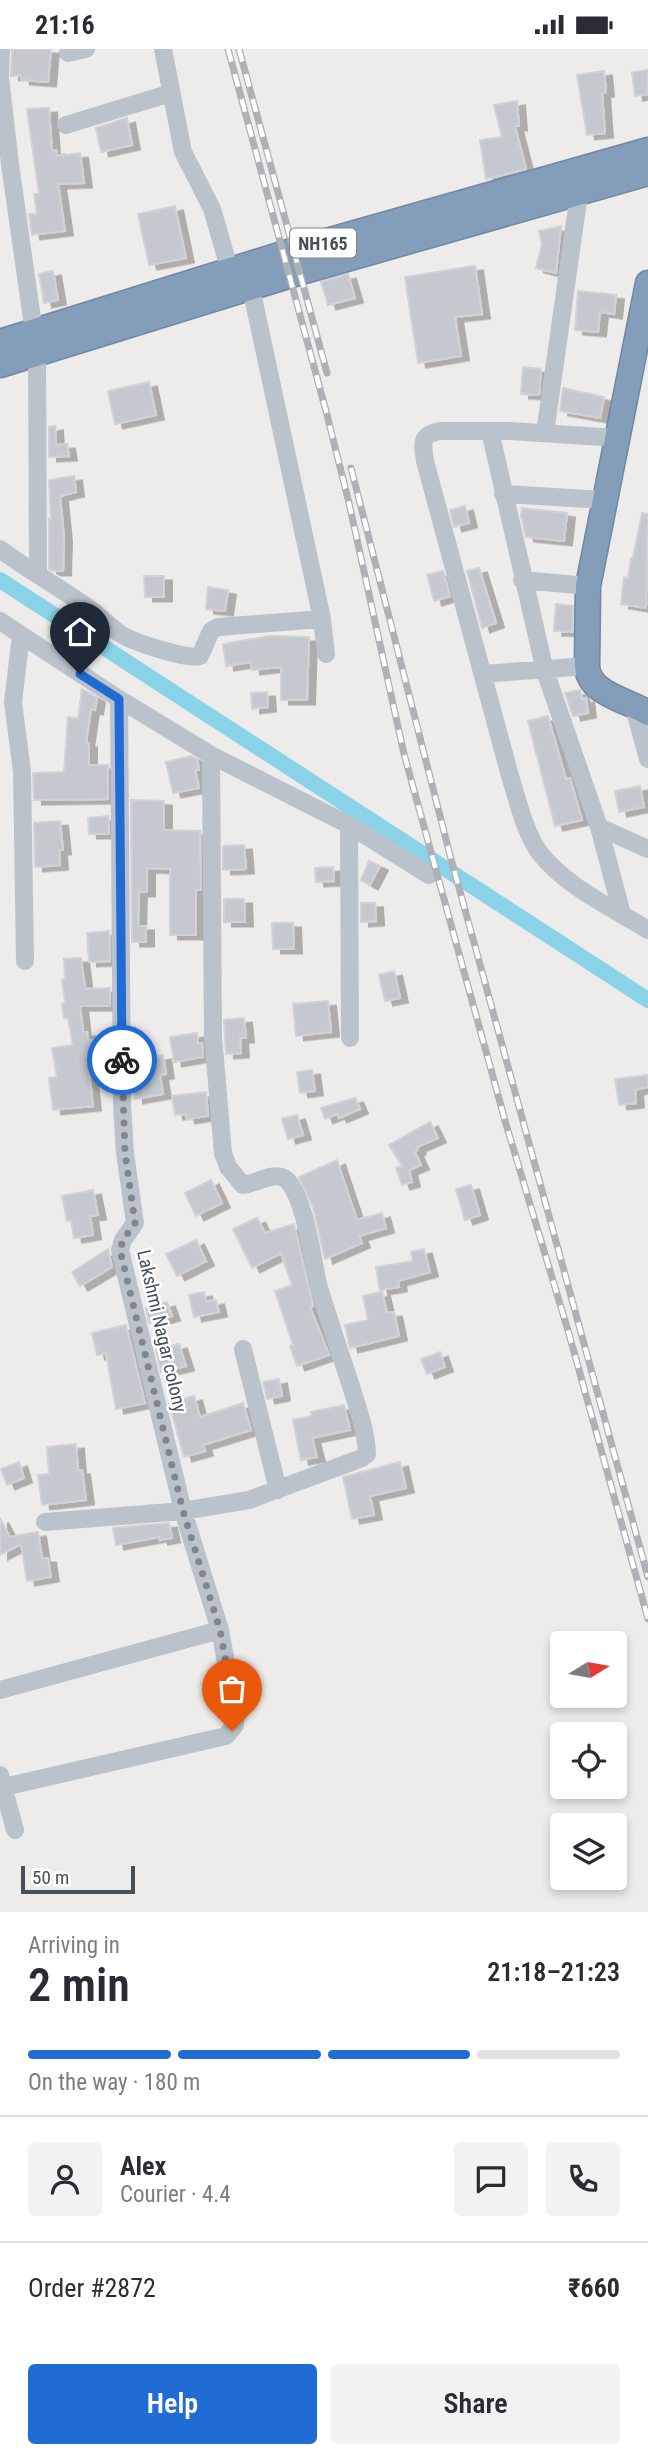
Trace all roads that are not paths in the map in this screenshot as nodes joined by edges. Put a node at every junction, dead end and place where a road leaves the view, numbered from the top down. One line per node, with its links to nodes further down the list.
1 (1, 49): 14 (street)
2 (86, 49): 4 (street)
3 (163, 49): 5 (street)
4 (68, 53)
5 (172, 93): 6 (street); 10 (street)
6 (66, 125)
7 (648, 150): 10 (highway, NH165)
8 (648, 173): 9 (highway, NH165)
9 (579, 194): 12 (highway, NH165); 17 (street)
10 (230, 271): 14 (highway, NH165)
11 (648, 283): 18 (highway)
12 (251, 288): 14 (highway, NH165); 25 (street)
13 (0, 342): 14 (highway, NH165)
14 (36, 343): 15 (highway, NH165); 22 (street)
15 (0, 365)
16 (490, 431): 17 (street); 19 (street); 31 (street)
17 (545, 433): 18 (street)
18 (617, 438): 20 (highway)
19 (503, 495): 20 (street); 23 (street)
20 (605, 501): 24 (highway)
21 (0, 549): 22 (street)
22 (37, 574): 25 (street)
23 (522, 580): 24 (street); 30 (street)
24 (588, 586): 29 (highway)
25 (322, 619): 28 (street)
26 (0, 621): 27 (street)
27 (21, 635): 32 (street); 42 (street)
28 (327, 655)
29 (587, 666): 30 (street); 33 (highway)
30 (545, 671): 31 (street); 37 (street)
31 (483, 674): 40 (street)
32 (119, 699): 34 (street); 46 (street, Lakshmi Nagar colony)
33 (641, 708): 35 (street)
34 (211, 755): 36 (street); 45 (street)
35 (648, 759)
36 (349, 825): 39 (street); 43 (street)
37 (599, 827): 38 (street); 40 (street)
38 (648, 849)
39 (429, 875)
40 (622, 914): 41 (street)
41 (648, 930)
42 (25, 961)
43 (350, 1038)
44 (243, 1349): 45 (street)
45 (278, 1490): 46 (street)
46 (183, 1511): 47 (street); 48 (street, Lakshmi Nagar colony)
47 (45, 1521)
48 (220, 1630): 49 (street); 50 (street, Lakshmi Nagar colony)
49 (0, 1690)
50 (2, 1781): 51 (street)
51 (15, 1830)

